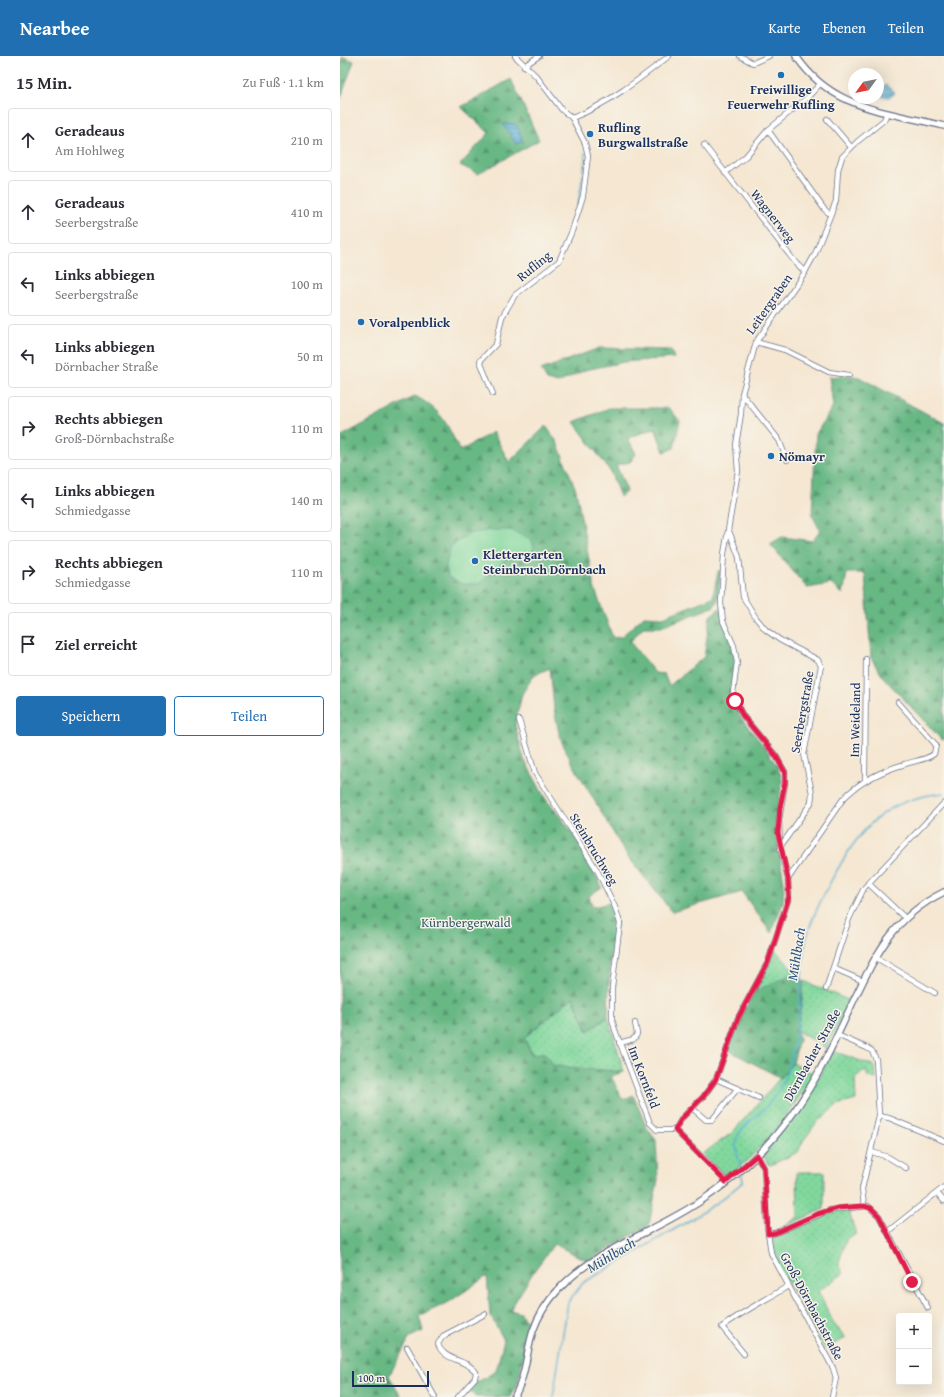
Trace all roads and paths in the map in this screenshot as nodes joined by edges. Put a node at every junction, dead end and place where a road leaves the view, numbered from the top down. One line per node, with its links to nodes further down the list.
1 (515, 56): 7 (street)
2 (539, 56): 7 (street)
3 (669, 56): 10 (street)
4 (740, 56): 5 (street)
5 (769, 56)
6 (796, 56): 8 (street)
7 (524, 66): 10 (street)
8 (820, 84): 9 (street); 13 (street)
9 (887, 113): 12 (street); 15 (street, Leitergraben)
10 (572, 118): 21 (street, Rufling)
11 (827, 119): 15 (street)
12 (944, 126)
13 (768, 130): 16 (street); 17 (street)
14 (704, 145): 16 (street, Wagnerweg)
15 (851, 147): 17 (street, Leitergraben)
16 (725, 173): 18 (street, Wagnerweg)
17 (830, 214): 18 (street, Leitergraben)
18 (805, 272): 19 (street, Leitergraben)
19 (756, 342): 20 (street); 22 (street, Leitergraben)
20 (849, 375)
21 (493, 394)
22 (742, 394): 23 (street); 24 (street, Leitergraben)
23 (787, 460)
24 (729, 531): 30 (street, Leitergraben); 30 (street, Seerbergstraße)
25 (866, 660): 28 (street, Im Weideland)
26 (898, 702): 28 (street)
27 (519, 720): 42 (street, Steinbruchweg)
28 (865, 780): 31 (street)
29 (944, 803): 32 (street)
30 (780, 848): 31 (street)
31 (788, 879): 43 (street)
32 (868, 883): 34 (street); 36 (street)
33 (944, 892): 34 (street, Dörnbacher Straße)
34 (905, 918): 35 (street, Dörnbacher Straße)
35 (875, 957): 37 (street, Dörnbacher Straße); 39 (street)
36 (833, 968): 37 (street); 38 (street)
37 (863, 981): 41 (street, Dörnbacher Straße)
38 (826, 989)
39 (935, 993)
40 (635, 1023): 42 (street, Im Kornfeld)
41 (837, 1035): 47 (street); 51 (street, Dörnbacher Straße)
42 (619, 1043): 48 (street, Im Kornfeld)
43 (716, 1079): 44 (street); 46 (street)
44 (738, 1088): 45 (street); 46 (street)
45 (759, 1098)
46 (692, 1108): 48 (street)
47 (879, 1116): 49 (street); 50 (street)
48 (675, 1130): 53 (street)
49 (944, 1141)
50 (872, 1152): 52 (street); 57 (street)
51 (757, 1155): 53 (street, Dörnbacher Straße); 59 (street, Groß-Dörnbachstraße)
52 (906, 1168)
53 (726, 1182): 67 (street, Dörnbacher Straße)
54 (944, 1187): 55 (street)
55 (937, 1192): 56 (street); 58 (street)
56 (944, 1201)
57 (864, 1206): 58 (street); 59 (street)
58 (887, 1232): 61 (street)
59 (768, 1234): 60 (street, Groß-Dörnbachstraße)
60 (788, 1286): 64 (street); 68 (street, Groß-Dörnbachstraße)
61 (928, 1308)
62 (485, 1314): 66 (street)
63 (407, 1347): 65 (street)
64 (744, 1354)
65 (435, 1397)
66 (458, 1397)
67 (514, 1397)
68 (832, 1397)

